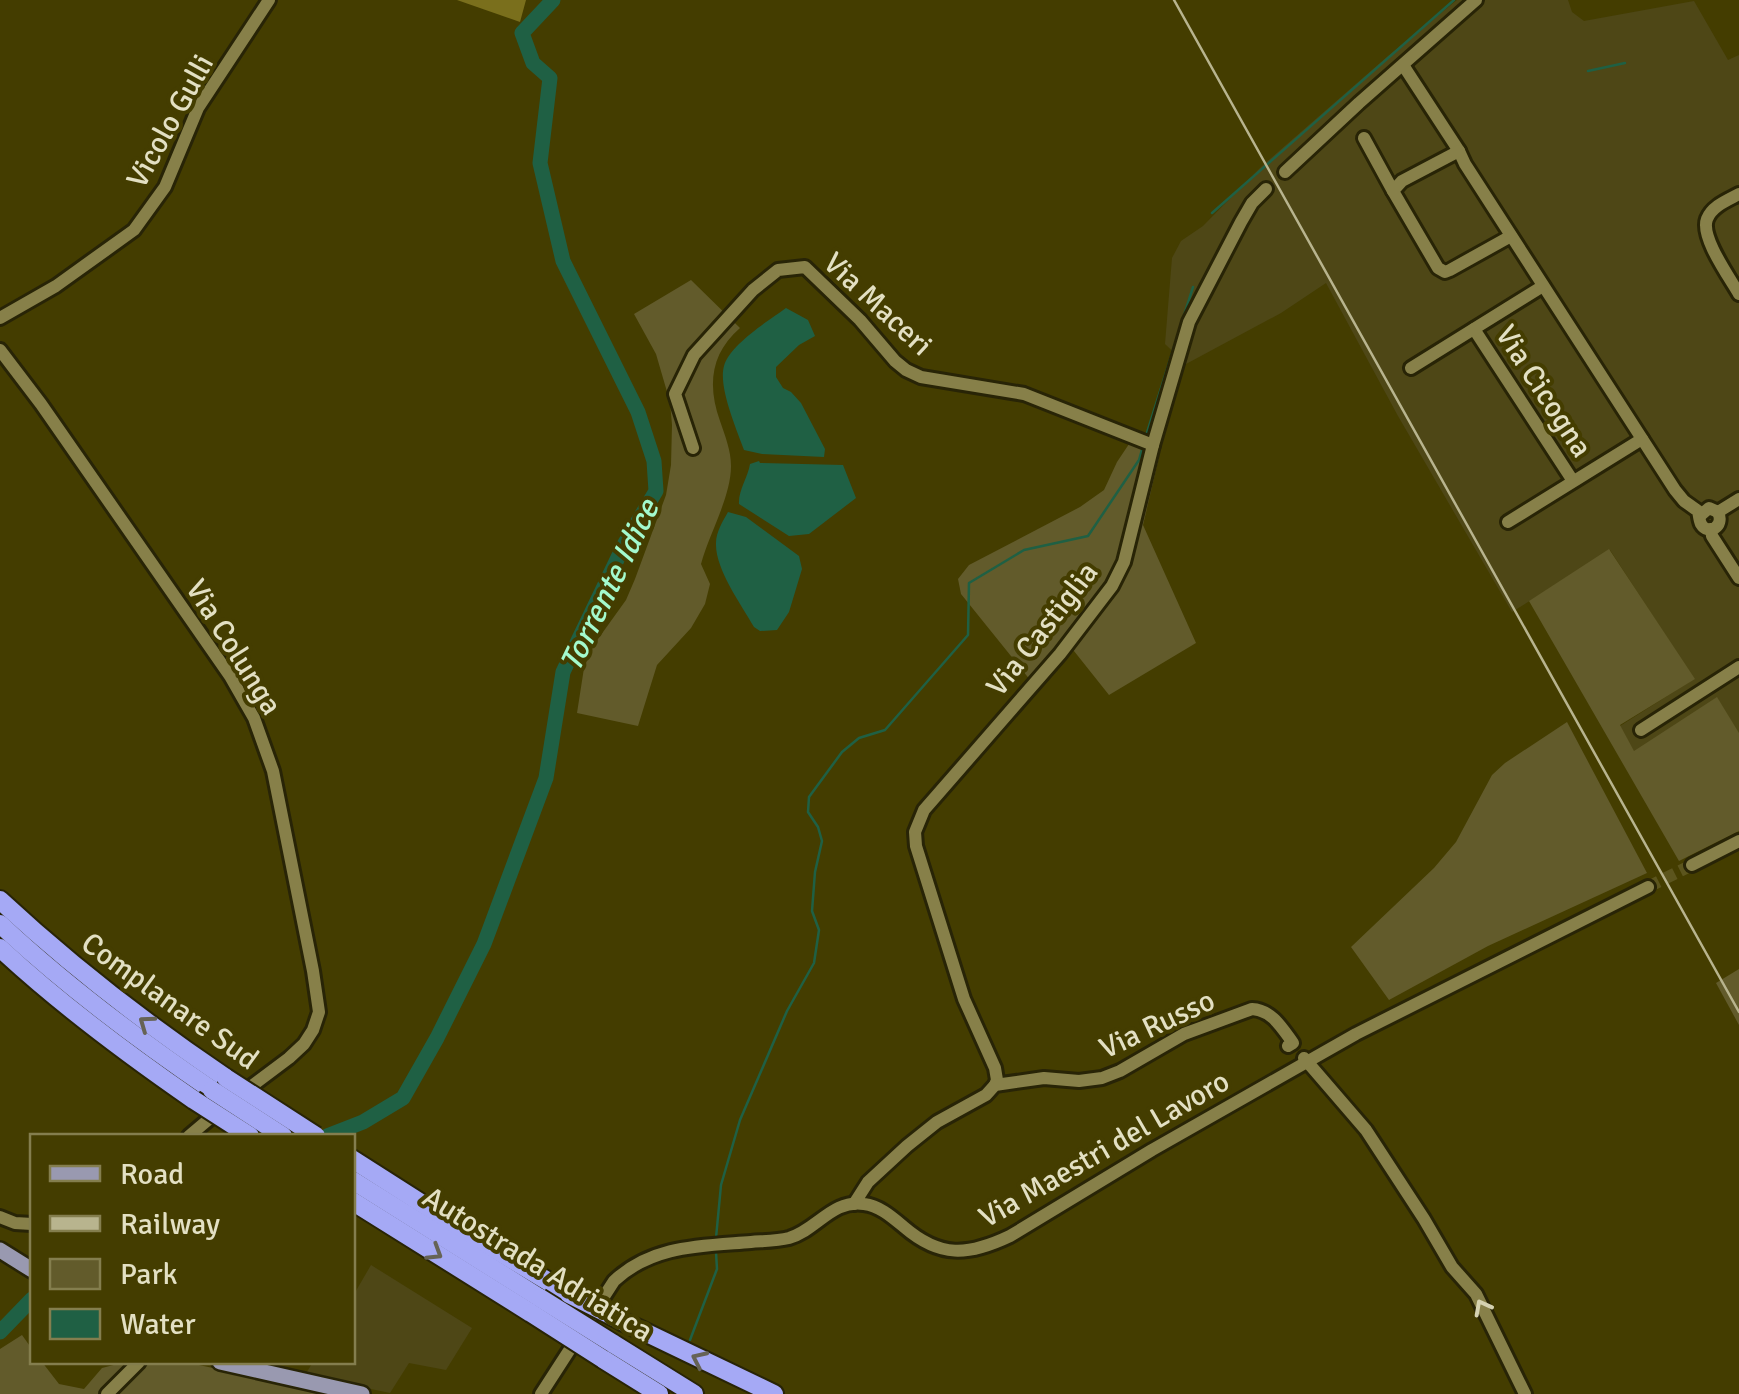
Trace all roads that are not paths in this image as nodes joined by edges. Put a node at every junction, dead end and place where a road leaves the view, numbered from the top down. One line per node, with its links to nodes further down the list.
1 (269, 0): 13 (street, Vicolo Gulli)
2 (1476, 0): 3 (street)
3 (1404, 65): 5 (street, Via Cicogna); 6 (street)
4 (1364, 138): 8 (street)
5 (1459, 151): 8 (street); 10 (street, Via Cicogna)
6 (1285, 172)
7 (1266, 189): 18 (street, Via Castiglia)
8 (1393, 191): 10 (street)
9 (1739, 194): 12 (street)
10 (1511, 236): 11 (street, Via Cicogna)
11 (1544, 286): 14 (street, Via Cicogna); 17 (street, Via Cicogna)
12 (1739, 294)
13 (0, 318)
14 (1474, 329): 16 (street, Via Cicogna); 20 (street, Via Cicogna)
15 (0, 350): 39 (street, Via Colunga)
16 (1411, 368)
17 (1642, 438): 20 (street, Via Cicogna); 23 (street, Via Cicogna)
18 (1147, 443): 19 (street, Via Maceri); 38 (street, Via Castiglia)
19 (693, 448)
20 (1573, 481): 24 (street, Via Cicogna)
21 (1739, 499): 22 (street)
22 (1718, 512): 23 (street); 25 (street)
23 (1701, 514): 25 (street, Via Cicogna)
24 (1508, 522)
25 (1710, 529): 26 (street, Via Cicogna)
26 (1739, 578)
27 (1739, 667): 28 (street)
28 (1641, 730)
29 (1739, 841): 30 (street)
30 (1692, 865)
31 (1648, 887): 36 (street, Via Maestri del Lavoro)
32 (0, 900): 37 (highway, Complanare Sud, one-way to 32)
33 (0, 924): 37 (highway)
34 (0, 948): 40 (highway, bridge)
35 (1288, 1046): 38 (street, Via Russo)
36 (1305, 1060): 47 (street, Via Maestri del Lavoro); 62 (street, one-way to 36)
37 (219, 1084): 41 (highway, bridge); 42 (highway, Complanare Sud, bridge)
38 (995, 1086): 44 (street, Via Russo)
39 (191, 1134)
40 (247, 1134)
41 (281, 1134)
42 (312, 1134)
43 (358, 1170): 52 (highway, Autostrada Adriatica); 61 (highway, one-way to 43, bridge)
44 (873, 1178): 46 (street, Via Russo); 47 (street)
45 (355, 1203): 52 (highway, Autostrada Adriatica, one-way to 52)
46 (854, 1204): 47 (street, Via Russo); 58 (street, Via Russo)
47 (870, 1205)
48 (0, 1217): 49 (street)
49 (30, 1224)
50 (0, 1250): 51 (main road)
51 (30, 1269)
52 (536, 1305): 53 (highway, Autostrada Adriatica, bridge)
53 (608, 1351): 59 (highway, Autostrada Adriatica); 60 (highway, Autostrada Adriatica)
54 (134, 1364): 56 (street)
55 (229, 1364): 57 (main road)
56 (107, 1394)
57 (362, 1394)
58 (541, 1394)
59 (659, 1394)
60 (694, 1394)
61 (774, 1394)
62 (1525, 1394)

